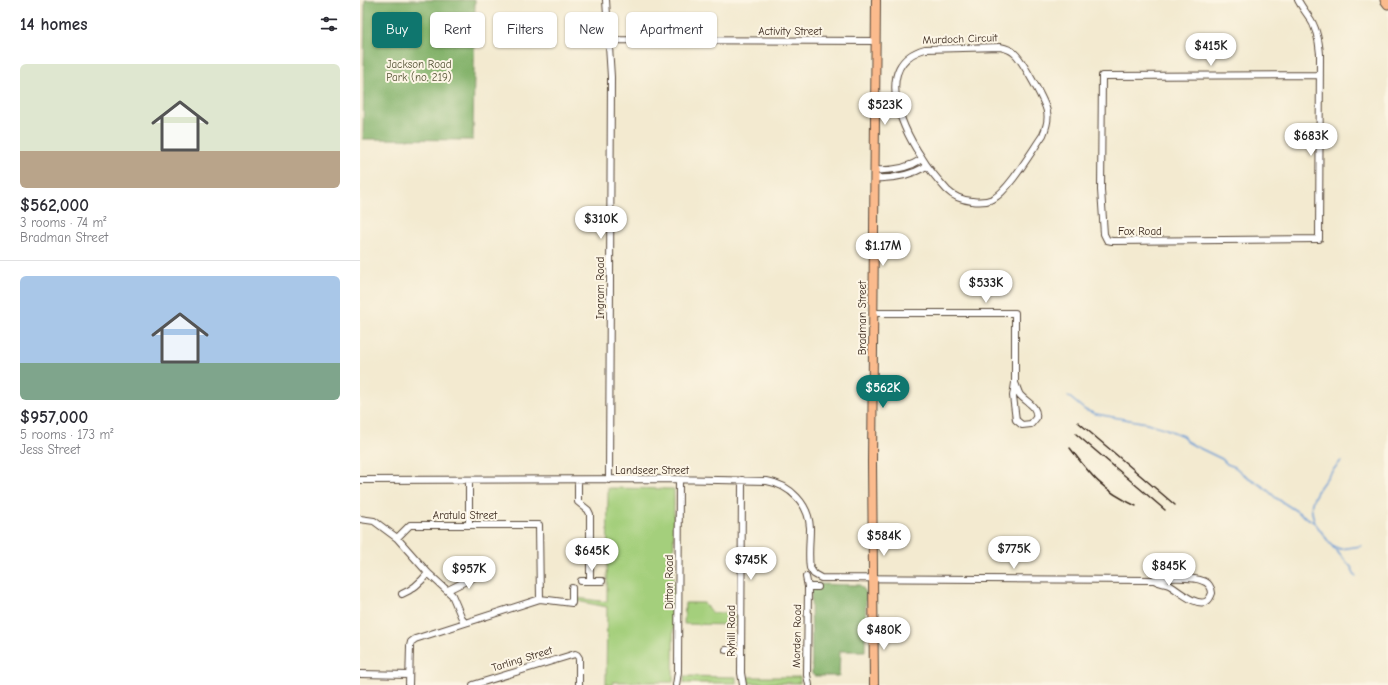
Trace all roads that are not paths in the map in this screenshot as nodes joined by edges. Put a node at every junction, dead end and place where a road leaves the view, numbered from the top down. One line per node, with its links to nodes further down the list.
1 (606, 0): 6 (street, Ingram Road)
2 (876, 0): 8 (main road, Bradman Street)
3 (1298, 0): 10 (street, Fox Road)
4 (1385, 0): 5 (highway)
5 (1388, 4)
6 (607, 12)
7 (618, 40): 8 (street, Activity Street)
8 (876, 41): 13 (main road, Bradman Street)
9 (609, 48): 20 (street, Ingram Road)
10 (1320, 75): 10 (street, Fox Road)
11 (922, 159): 12 (street, Murdoch Circuit); 12 (street, Murdoch Circuit); 13 (street)
12 (927, 166): 13 (street)
13 (875, 174): 14 (main road, Bradman Street)
14 (874, 313): 15 (street); 28 (main road, Bradman Street)
15 (1015, 383): 15 (street)
16 (679, 479): 20 (street, Landseer Street); 21 (street, Landseer Street); 47 (street, Ditton Road)
17 (360, 480): 18 (street, Landseer Street)
18 (469, 480): 19 (street, Landseer Street); 23 (street)
19 (578, 480): 20 (street, Landseer Street); 31 (street)
20 (609, 480)
21 (742, 480): 28 (street, Landseer Street); 41 (street, Ryhill Road)
22 (360, 519): 24 (street)
23 (469, 525): 24 (street, Aratula Street); 38 (street, Aratula Street)
24 (397, 538): 25 (street)
25 (428, 573): 36 (street); 37 (street)
26 (482, 573): 36 (street)
27 (806, 577): 33 (street, Morden Road)
28 (874, 578): 29 (street); 50 (main road, Bradman Street)
29 (1154, 580): 29 (street)
30 (581, 581): 31 (street)
31 (590, 581): 32 (street)
32 (602, 581)
33 (808, 587): 34 (street); 49 (street, Morden Road)
34 (818, 587)
35 (572, 588): 38 (street)
36 (448, 590): 39 (street)
37 (402, 594)
38 (540, 599): 39 (street)
39 (464, 623): 43 (street)
40 (726, 650): 41 (street)
41 (741, 650): 48 (street, Ryhill Road)
42 (360, 674): 43 (street)
43 (409, 675): 44 (street)
44 (409, 685)
45 (473, 685): 46 (street, Tarling Street)
46 (579, 685)
47 (676, 685)
48 (744, 685)
49 (809, 685)
50 (874, 685)

